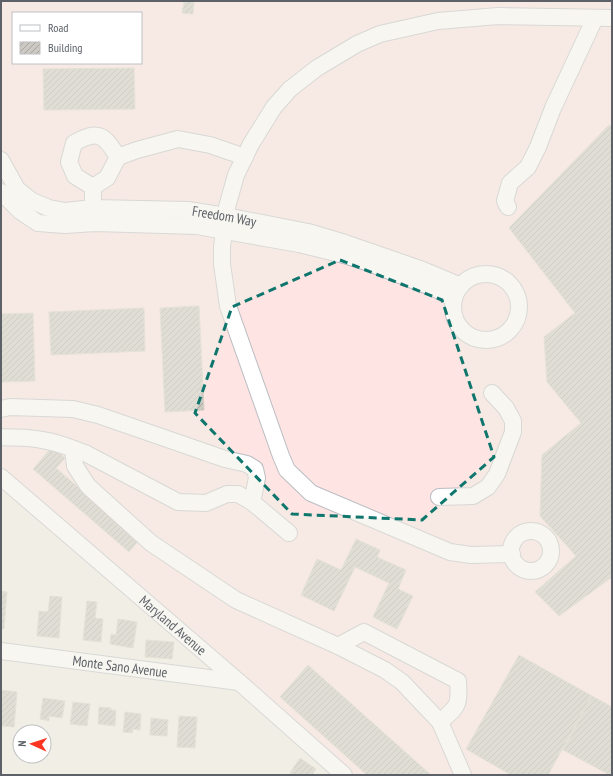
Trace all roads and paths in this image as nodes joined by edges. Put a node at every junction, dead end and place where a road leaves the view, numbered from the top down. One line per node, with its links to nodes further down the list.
1 (595, 18): 2 (street); 4 (street); 8 (street)
2 (612, 18)
3 (118, 157): 4 (street); 6 (street); 6 (street)
4 (245, 157): 12 (street)
5 (1, 160): 11 (street, Freedom Way)
6 (93, 187): 11 (street)
7 (1, 192): 10 (street, Freedom Way)
8 (508, 208)
9 (1, 211): 10 (street)
10 (20, 211): 11 (street, Freedom Way)
11 (93, 216): 12 (street, Freedom Way)
12 (225, 223): 13 (street, Freedom Way); 22 (street)
13 (457, 292)
14 (492, 393): 19 (street)
15 (1, 409): 20 (street)
16 (1, 437): 17 (street)
17 (73, 449): 20 (street); 23 (street)
18 (1, 477): 25 (street, Maryland Avenue)
19 (438, 497)
20 (252, 502): 21 (street)
21 (289, 533)
22 (512, 554)
23 (338, 646): 26 (street); 26 (street)
24 (1, 651): 25 (street, Monte Sano Avenue)
25 (239, 682): 27 (street, Maryland Avenue)
26 (440, 722): 28 (street)
27 (344, 775)
28 (463, 775)

